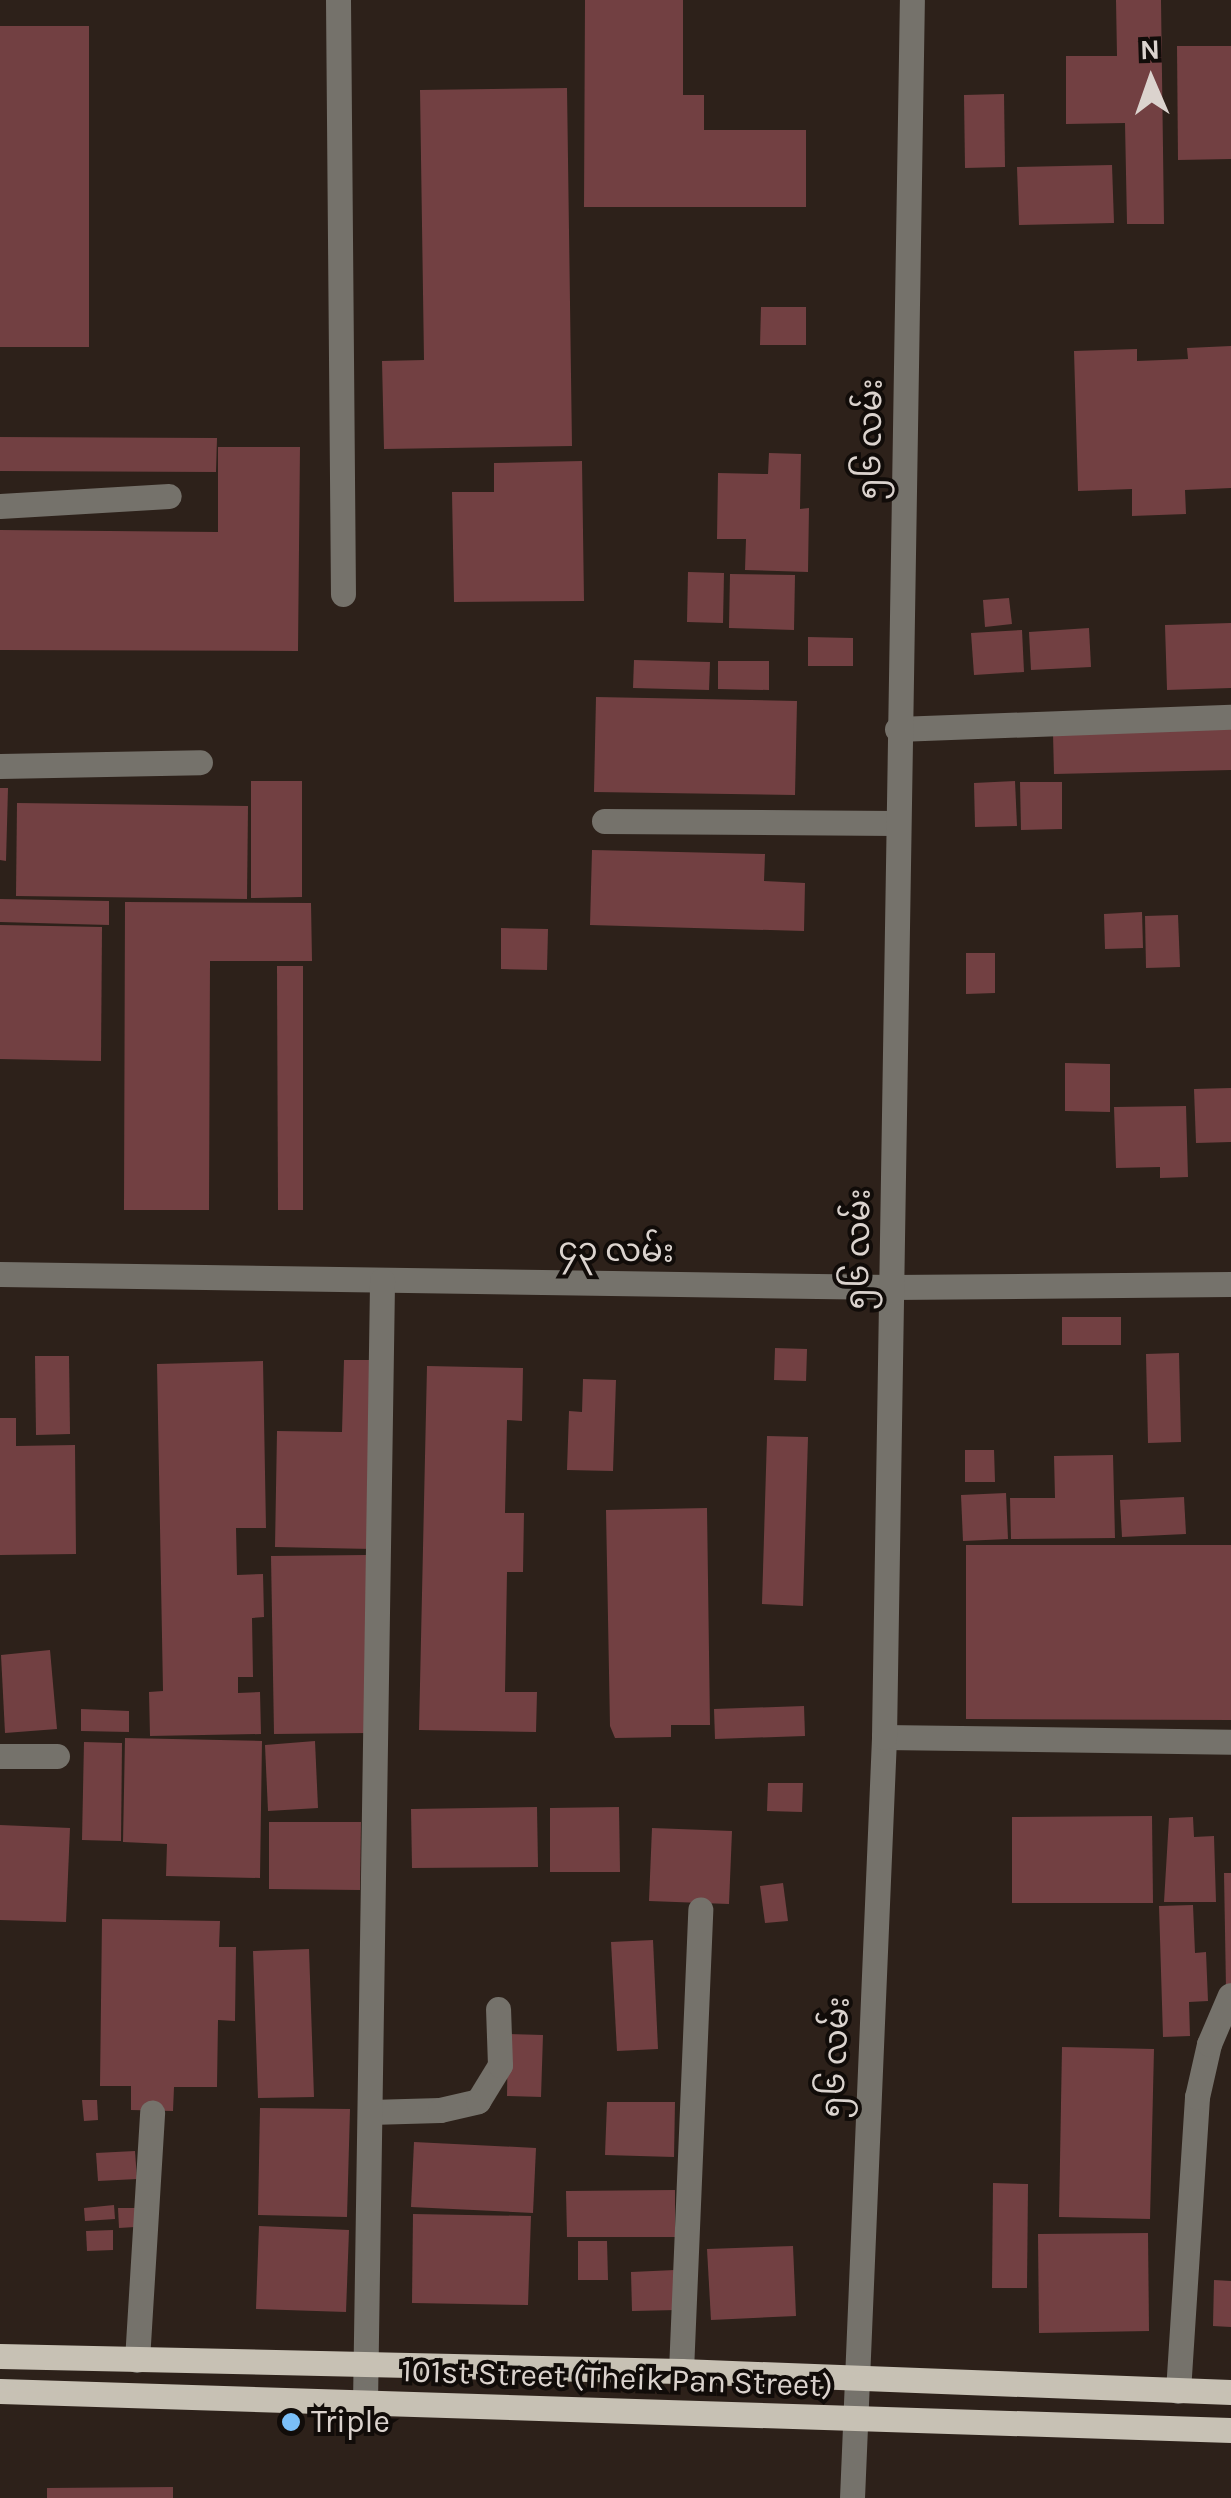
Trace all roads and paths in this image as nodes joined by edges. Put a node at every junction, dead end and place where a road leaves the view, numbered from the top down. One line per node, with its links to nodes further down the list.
1 (338, 0): 5 (street)
2 (912, 0): 7 (street, ၅၆ လမ်း)
3 (170, 496): 4 (street)
4 (0, 506)
5 (343, 594)
6 (1231, 717): 7 (street)
7 (897, 729): 11 (street, ၅၆ လမ်း)
8 (200, 762): 9 (street)
9 (0, 766)
10 (604, 821): 11 (street)
11 (896, 823): 15 (street, ၅၆ လမ်း)
12 (0, 1274): 13 (street, ၄၃ လမ်း)
13 (382, 1280): 15 (street, ၄၃ လမ်း); 24 (street)
14 (1231, 1284): 15 (street, ၄၃ လမ်း)
15 (891, 1287): 16 (street, ၅၆ လမ်း)
16 (884, 1737): 17 (street); 29 (street, ၅၆ လမ်း)
17 (1231, 1742)
18 (0, 1756): 19 (street)
19 (57, 1756)
20 (700, 1909): 28 (street)
21 (1230, 1995): 30 (street)
22 (498, 2009): 24 (street)
23 (152, 2112): 26 (street)
24 (370, 2112): 27 (street)
25 (0, 2356): 26 (main road, 101st Street (Theik Pan Street))
26 (138, 2360): 27 (main road, 101st Street (Theik Pan Street))
27 (368, 2365): 28 (main road, 101st Street (Theik Pan Street)); 33 (street)
28 (681, 2370): 29 (main road, 101st Street (Theik Pan Street))
29 (852, 2380): 30 (main road, 101st Street (Theik Pan Street)); 34 (street, ၅၆ လမ်း)
30 (1178, 2390): 32 (main road, 101st Street (Theik Pan Street))
31 (0, 2391): 33 (main road, 101st Street (Theik Pan Street))
32 (1231, 2392)
33 (365, 2403): 34 (main road, 101st Street (Theik Pan Street))
34 (852, 2419): 35 (main road, 101st Street (Theik Pan Street)); 36 (street, ၅၆ လမ်း)
35 (1231, 2430)
36 (852, 2498)

